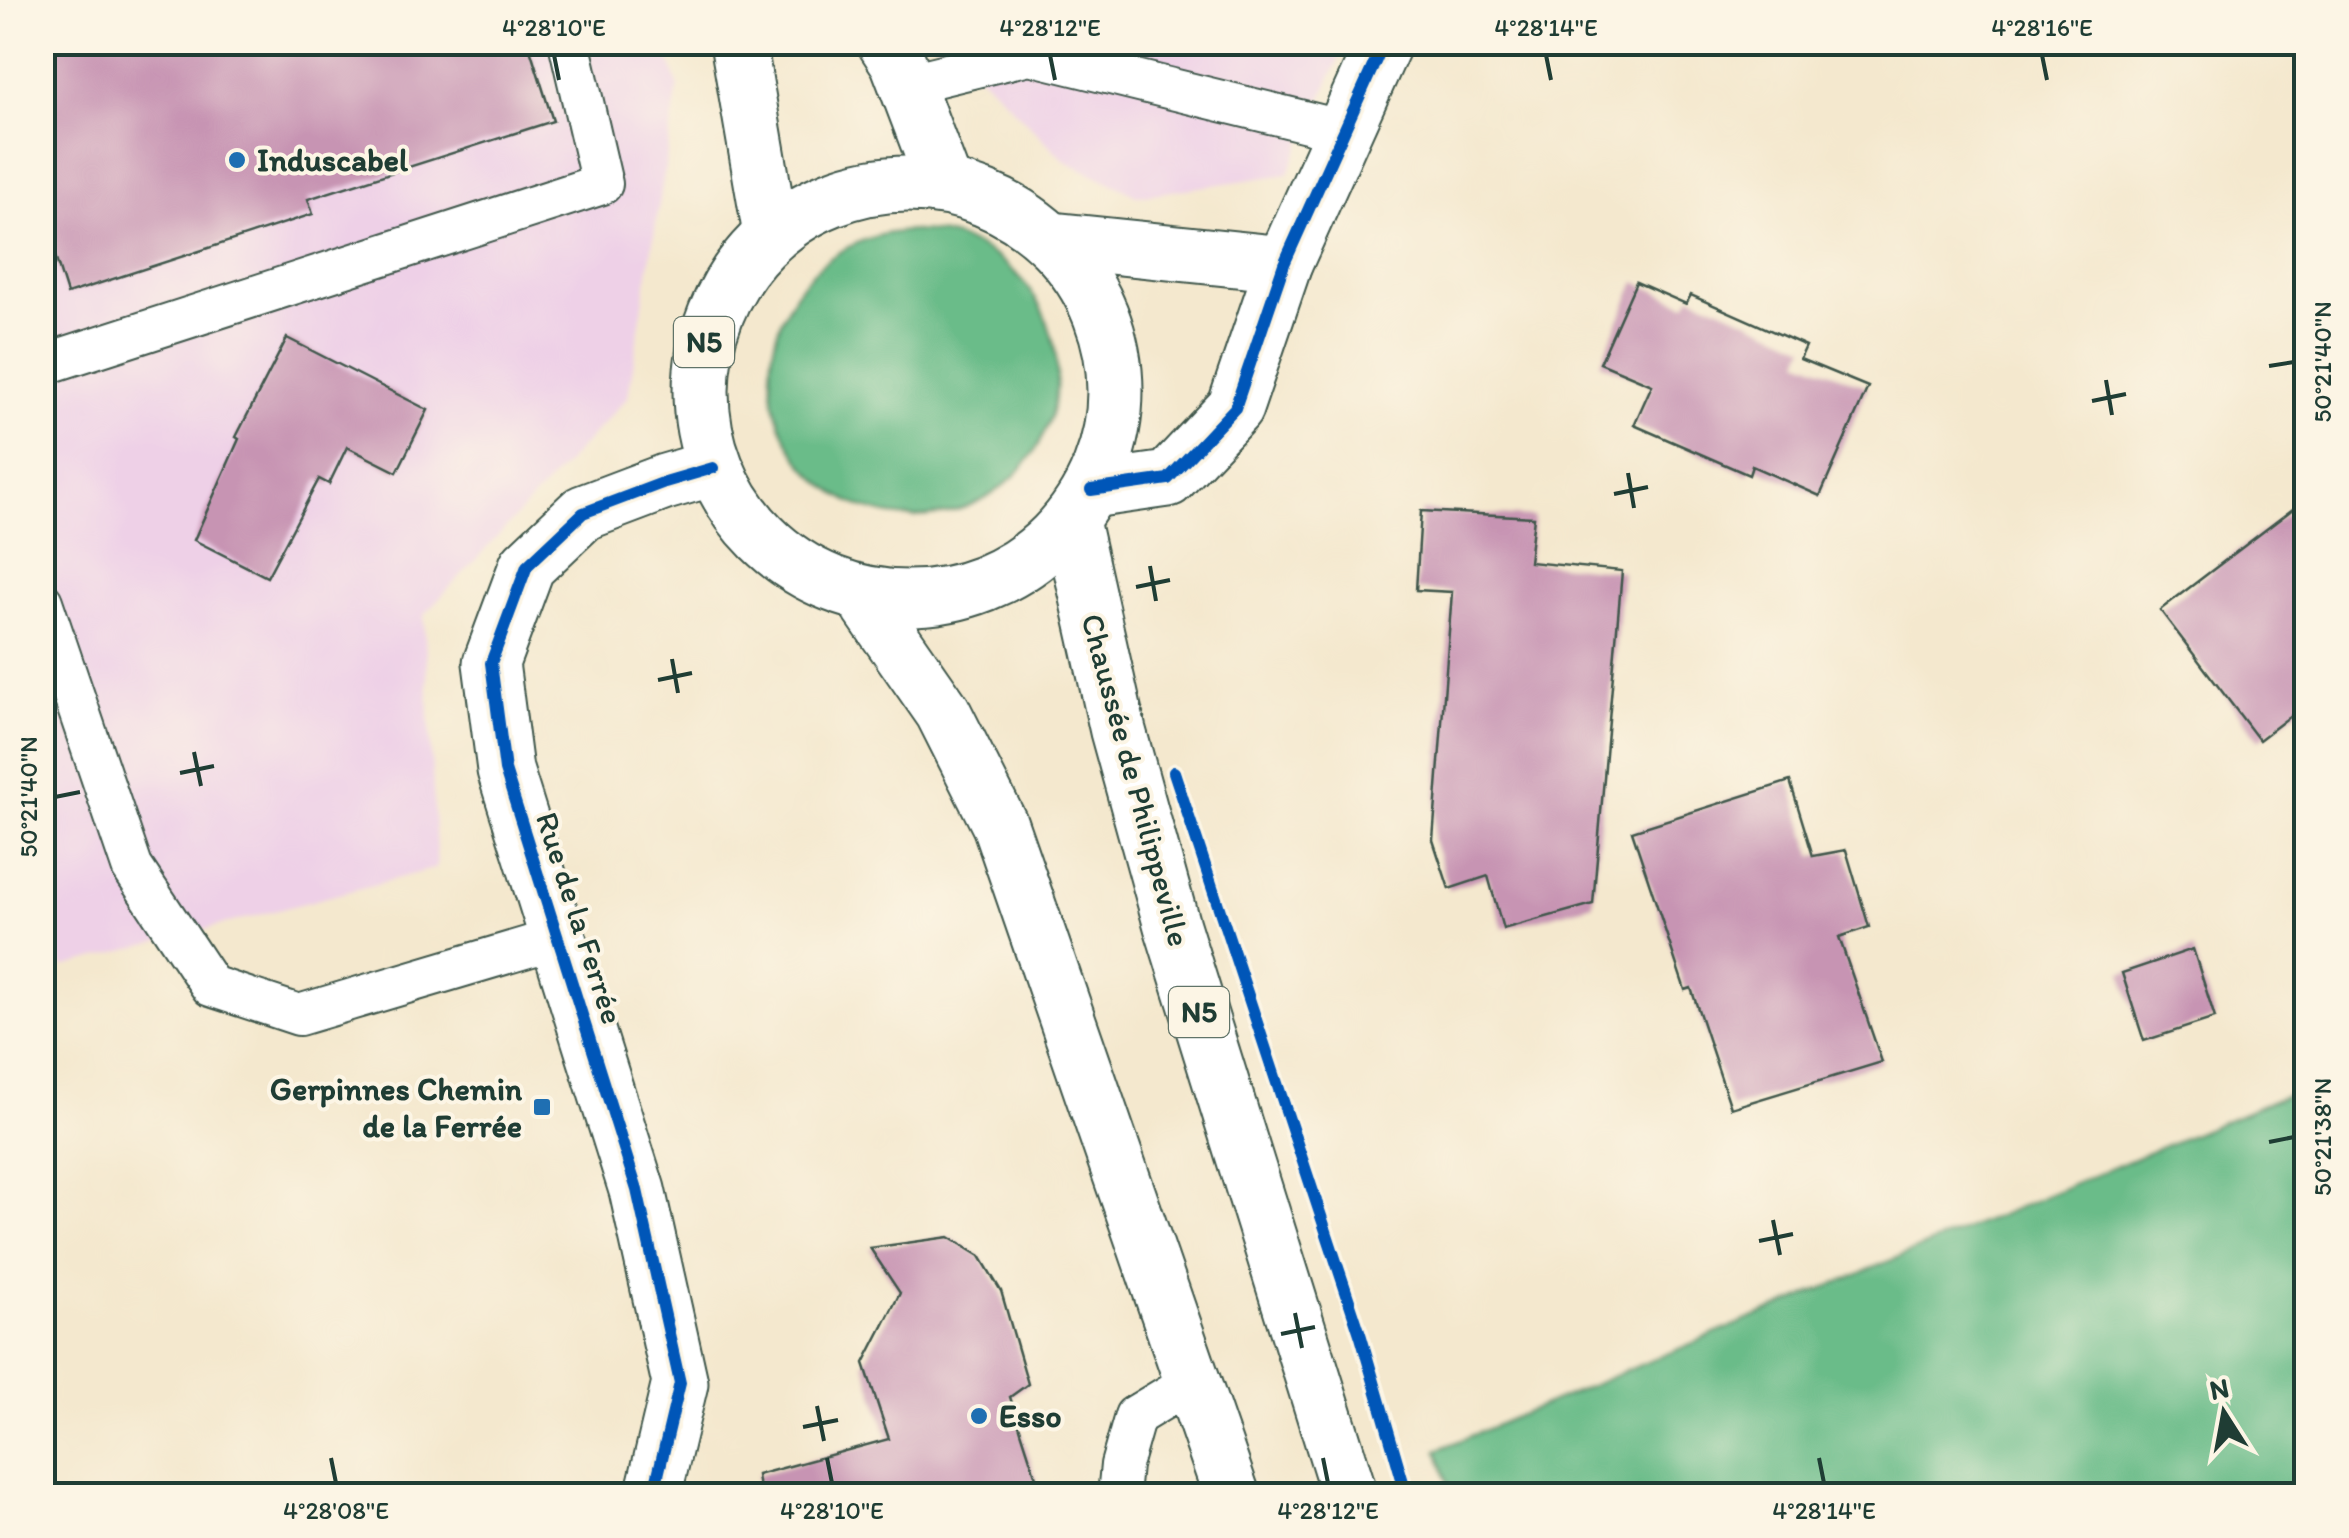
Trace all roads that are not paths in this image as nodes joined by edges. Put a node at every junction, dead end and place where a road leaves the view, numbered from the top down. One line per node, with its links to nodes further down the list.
1 (569, 42): 10 (lane)
2 (738, 42): 7 (main road)
3 (1384, 42): 5 (main road)
4 (895, 64): 5 (lane); 6 (main road)
5 (1344, 130): 9 (main road)
6 (944, 186): 7 (main road, N5); 8 (main road, N5)
7 (771, 234): 11 (main road, N5)
8 (1052, 240): 9 (main road); 12 (main road, N5)
9 (1284, 264): 12 (main road)
10 (42, 364)
11 (713, 468): 13 (main road, N5); 15 (main road, Rue de la Ferrée)
12 (1081, 506): 13 (main road, N5); 20 (main road, Chaussée de Philippeville / N5)
13 (860, 594): 16 (main road)
14 (42, 602): 15 (lane)
15 (558, 938): 17 (main road, Rue de la Ferrée)
16 (1193, 1381): 18 (lane); 19 (main road)
17 (653, 1496)
18 (1118, 1496)
19 (1232, 1496)
20 (1350, 1496)

